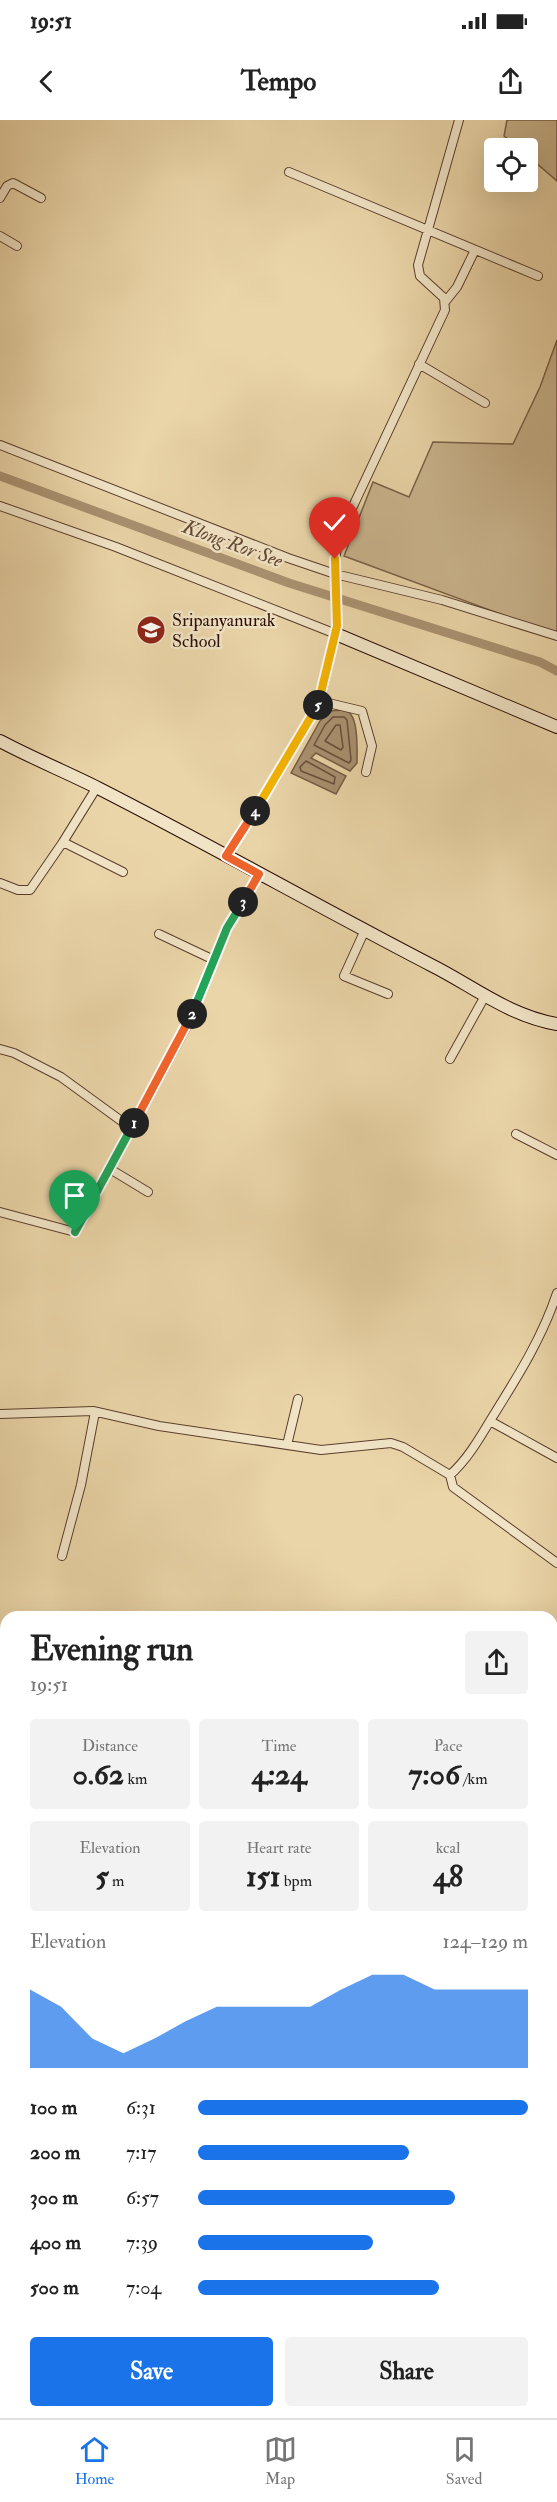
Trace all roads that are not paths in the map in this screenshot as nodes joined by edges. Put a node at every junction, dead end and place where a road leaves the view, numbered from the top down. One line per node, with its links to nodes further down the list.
1 (459, 120): 5 (street)
2 (289, 172): 5 (street)
3 (0, 198): 4 (street)
4 (41, 198)
5 (428, 232): 8 (street); 10 (street)
6 (0, 236): 7 (street)
7 (17, 246)
8 (475, 250): 9 (street); 10 (street)
9 (538, 276)
10 (445, 302): 11 (street)
11 (419, 364): 12 (street); 15 (street)
12 (485, 403)
13 (0, 445): 15 (street)
14 (0, 506): 16 (street)
15 (335, 576): 16 (street); 17 (street)
16 (337, 630): 18 (street); 19 (street)
17 (557, 636)
18 (320, 701): 21 (street); 24 (street)
19 (557, 727)
20 (0, 741): 22 (street)
21 (366, 772)
22 (97, 787): 23 (street); 24 (street)
23 (63, 842): 25 (street); 27 (street)
24 (226, 856): 26 (street)
25 (123, 872)
26 (259, 874): 28 (street); 30 (street)
27 (0, 883)
28 (364, 932): 31 (street); 32 (street)
29 (159, 934): 30 (street)
30 (214, 960): 36 (street)
31 (388, 994)
32 (485, 996): 33 (street); 35 (street)
33 (557, 1024)
34 (0, 1049): 36 (street)
35 (450, 1059)
36 (131, 1128): 39 (street)
37 (516, 1134): 38 (street)
38 (557, 1155)
39 (110, 1168): 40 (street); 41 (street)
40 (148, 1192)
41 (0, 1212)
42 (557, 1293): 46 (street)
43 (298, 1399): 47 (street)
44 (95, 1412): 45 (street); 47 (street); 50 (street)
45 (0, 1414)
46 (490, 1420): 48 (street); 49 (street)
47 (288, 1445): 49 (street)
48 (557, 1458)
49 (450, 1476): 51 (street)
50 (62, 1556)
51 (557, 1563)

